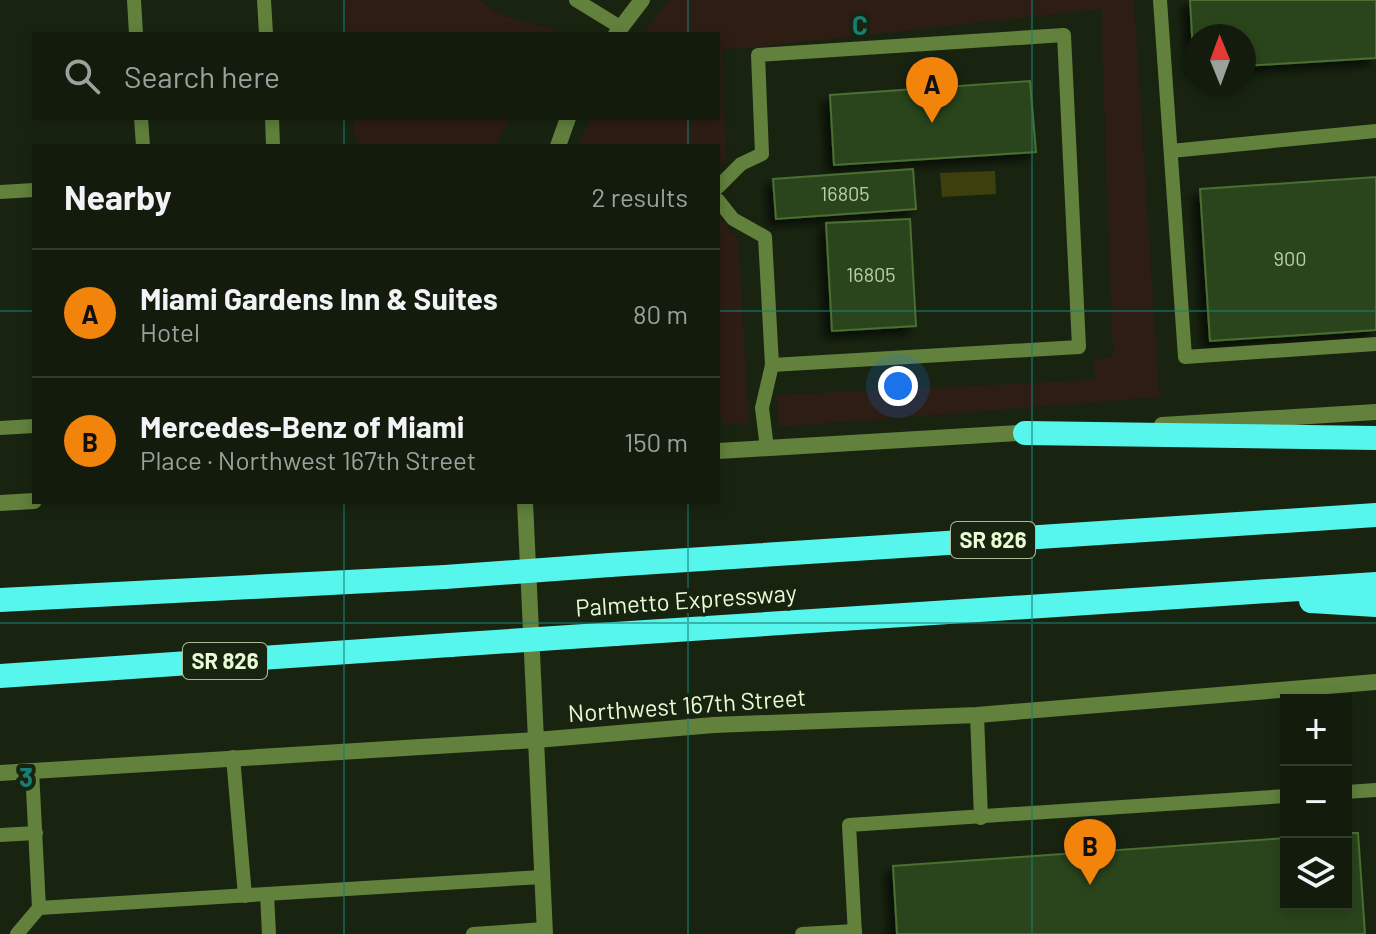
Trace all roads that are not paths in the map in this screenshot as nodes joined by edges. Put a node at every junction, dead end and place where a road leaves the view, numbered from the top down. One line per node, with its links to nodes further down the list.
1 (134, 0): 7 (lane)
2 (264, 0): 8 (lane)
3 (576, 0): 6 (lane)
4 (642, 0): 6 (street)
5 (1160, 0): 16 (lane)
6 (618, 30)
7 (136, 32)
8 (266, 32)
9 (141, 120): 13 (lane)
10 (272, 120): 14 (lane)
11 (567, 120): 15 (street)
12 (1376, 131): 16 (lane)
13 (143, 144)
14 (273, 144)
15 (559, 144)
16 (1171, 151): 21 (lane)
17 (720, 185): 22 (lane)
18 (32, 190): 19 (lane)
19 (0, 192)
20 (720, 203): 22 (lane)
21 (1376, 344)
22 (772, 365): 28 (lane)
23 (1376, 412): 26 (street)
24 (32, 426): 25 (lane)
25 (0, 428)
26 (1025, 433): 27 (highway); 28 (street)
27 (1376, 438)
28 (767, 448): 29 (street)
29 (720, 451)
30 (32, 501): 31 (street)
31 (0, 503)
32 (525, 504): 41 (street)
33 (1376, 515): 36 (highway, Palmetto Expressway / SR 826, bridge)
34 (1376, 584): 35 (highway, Palmetto Expressway / SR 826)
35 (1212, 594): 37 (highway); 38 (highway, Palmetto Expressway / SR 826, bridge)
36 (0, 600)
37 (1376, 605)
38 (0, 676)
39 (1376, 682): 40 (street, Northwest 167th Street)
40 (977, 715): 41 (street, Northwest 167th Street); 48 (lane)
41 (536, 740): 42 (street, Northwest 167th Street); 51 (street)
42 (233, 757): 43 (street, Northwest 167th Street); 53 (lane)
43 (32, 770): 44 (street, Northwest 167th Street); 49 (lane)
44 (0, 773)
45 (1376, 790): 46 (lane)
46 (1352, 792)
47 (1280, 796): 48 (lane)
48 (981, 818): 56 (lane)
49 (36, 833): 50 (lane); 54 (lane)
50 (0, 835)
51 (542, 877): 52 (lane); 55 (street)
52 (267, 894): 53 (lane); 58 (lane)
53 (245, 896): 54 (lane)
54 (39, 908): 57 (lane)
55 (545, 932): 59 (lane)
56 (855, 932): 60 (lane)
57 (17, 934)
58 (269, 934)
59 (473, 934)
60 (802, 934)

